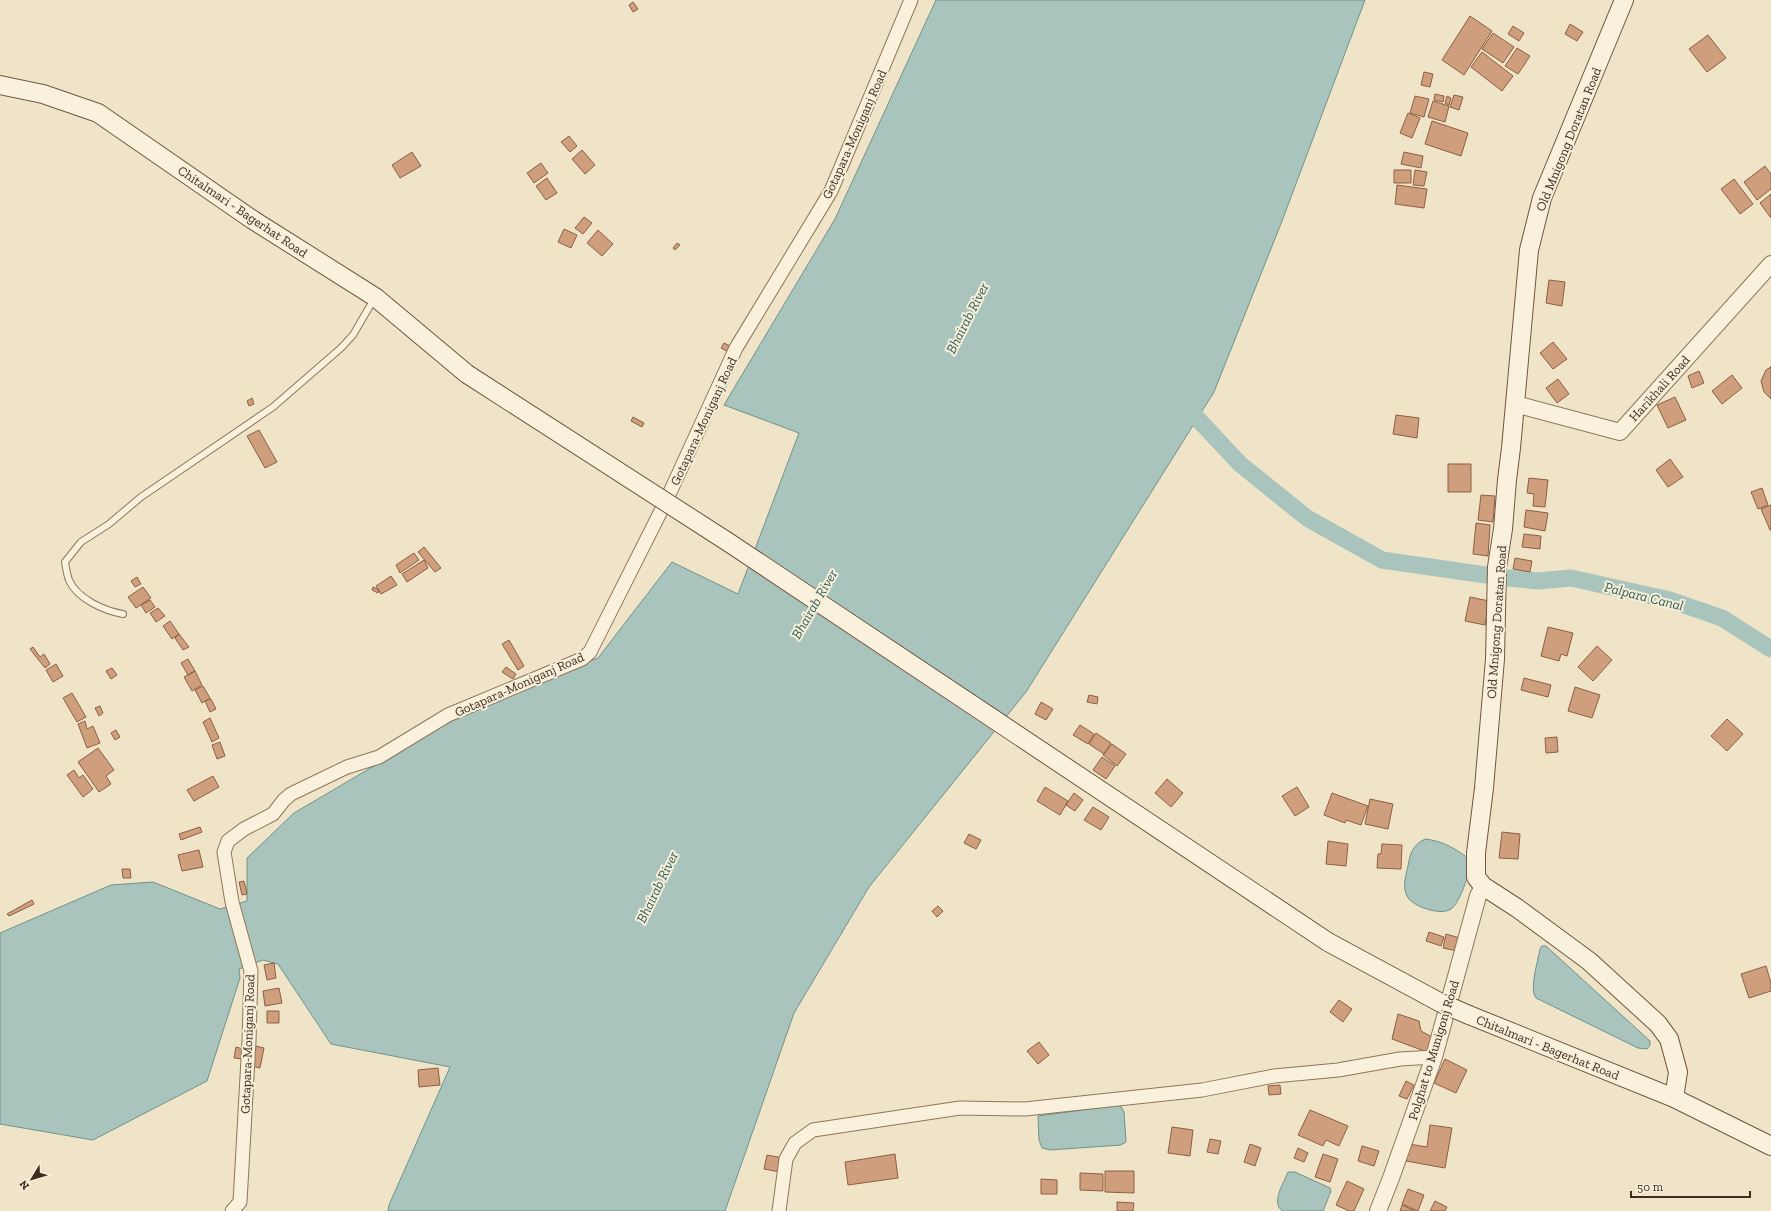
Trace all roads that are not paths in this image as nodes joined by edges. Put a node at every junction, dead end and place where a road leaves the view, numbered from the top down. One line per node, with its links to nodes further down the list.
1 (911, 0): 12 (street, Gotapara-Moniganj Road)
2 (1624, 0): 6 (main road, Old Mnigong Doratan Road)
3 (0, 85): 5 (main road, Chitalmari - Bagerhat Road)
4 (1771, 264): 6 (street, Harikhali Road)
5 (375, 297): 7 (lane); 10 (main road, Chitalmari - Bagerhat Road, bridge)
6 (1515, 404): 8 (main road, Old Mnigong Doratan Road)
7 (123, 614)
8 (1483, 886): 9 (street, Polghat to Munigonj Road); 10 (main road)
9 (1434, 1057): 13 (street); 14 (street, Polghat to Munigonj Road)
10 (1674, 1098): 11 (main road, Chitalmari - Bagerhat Road)
11 (1771, 1146)
12 (232, 1211)
13 (779, 1211)
14 (1378, 1211)

